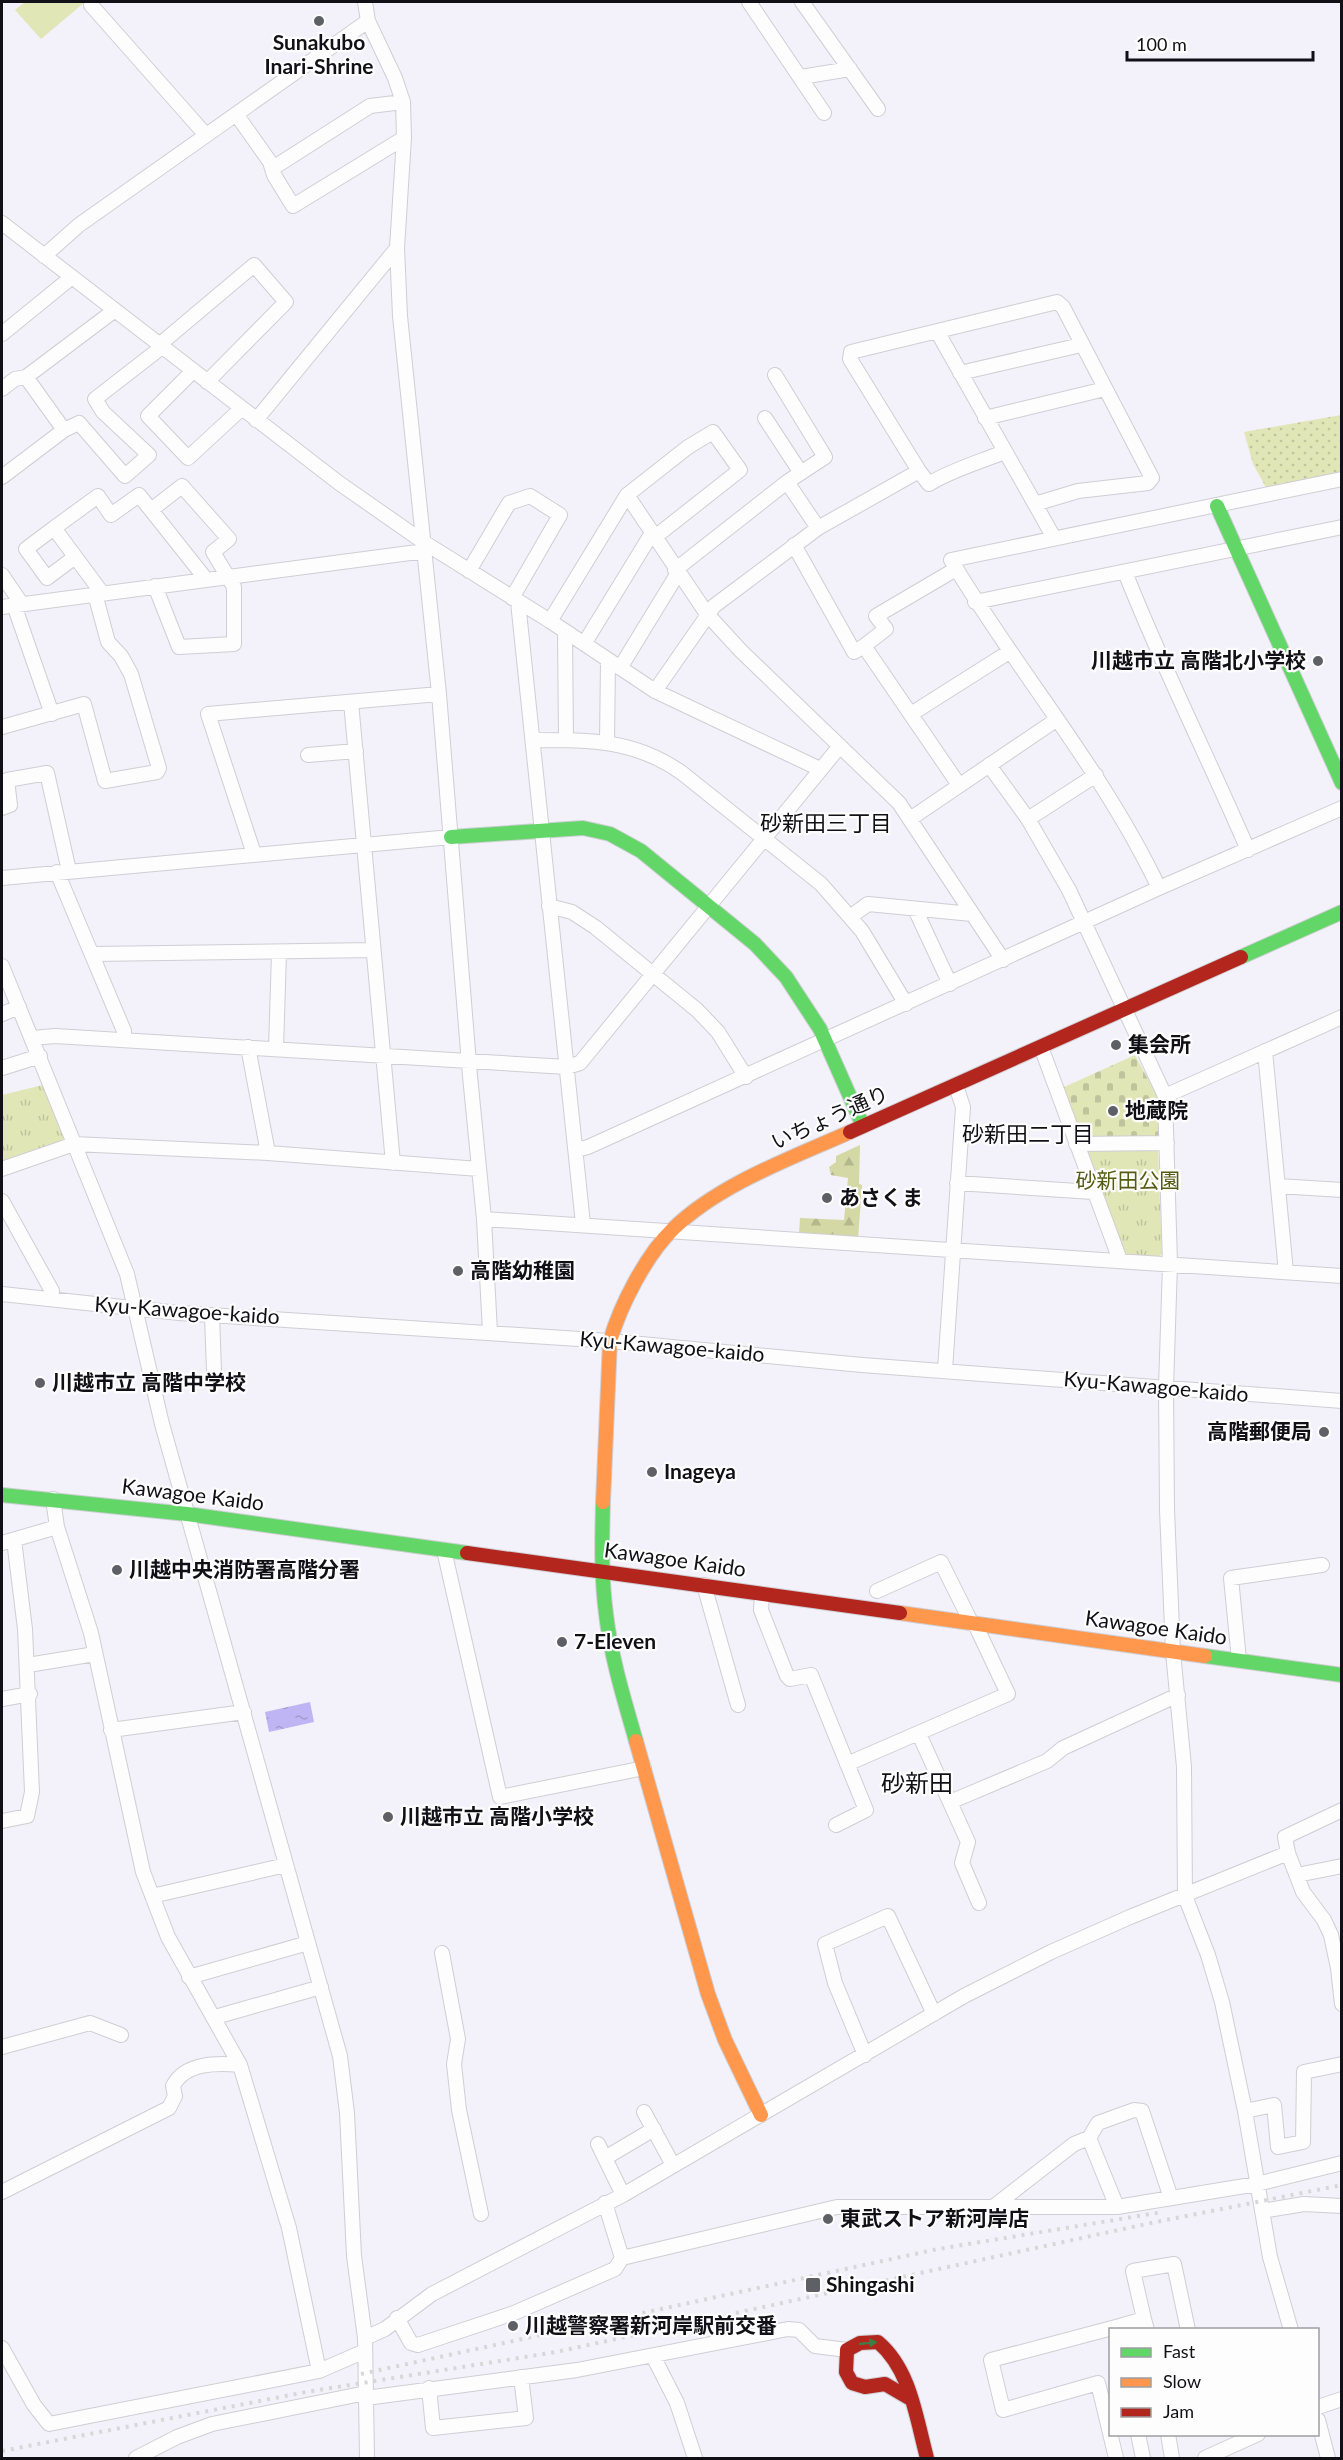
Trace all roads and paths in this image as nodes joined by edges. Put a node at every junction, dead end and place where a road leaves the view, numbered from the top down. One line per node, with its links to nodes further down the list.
1 (365, 2): 5 (street)
2 (749, 2): 7 (street)
3 (802, 2): 6 (street)
4 (91, 5): 12 (street)
5 (368, 21): 8 (street); 11 (street)
6 (850, 69): 7 (street); 9 (street)
7 (801, 77): 10 (street)
8 (403, 102): 13 (street); 14 (street)
9 (878, 109)
10 (824, 113)
11 (237, 114): 12 (street); 14 (street)
12 (205, 134): 17 (street)
13 (404, 138): 14 (street); 16 (street)
14 (273, 168)
15 (2, 223): 17 (street)
16 (398, 248): 34 (street); 52 (street)
17 (44, 256): 18 (street)
18 (72, 277): 19 (street); 21 (street)
19 (115, 310): 23 (street); 27 (street)
20 (938, 333): 22 (street); 25 (street); 37 (street)
21 (2, 334)
22 (1080, 345): 25 (street); 30 (street)
23 (161, 346): 24 (street); 28 (street); 35 (street)
24 (193, 371): 28 (street); 31 (street)
25 (960, 373): 33 (street)
26 (775, 375): 38 (street)
27 (26, 377): 29 (street); 35 (street)
28 (207, 382): 31 (street)
29 (2, 388)
30 (1105, 389): 33 (street); 43 (street)
31 (241, 409): 34 (street)
32 (765, 418): 38 (street)
33 (985, 418): 36 (street)
34 (256, 420): 52 (street)
35 (64, 430): 39 (street)
36 (1004, 452): 37 (street); 43 (street)
37 (919, 471): 48 (street)
38 (801, 473): 41 (street)
39 (2, 477)
40 (1341, 479): 44 (street)
41 (787, 482): 48 (street); 57 (street)
42 (627, 495): 49 (street); 49 (street); 68 (street)
43 (1035, 504): 50 (street)
44 (1217, 506): 50 (street); 53 (main road)
45 (151, 510): 47 (street); 60 (street); 61 (street)
46 (1341, 527): 53 (street)
47 (54, 528): 54 (street); 54 (street)
48 (818, 528): 51 (street)
49 (654, 535): 57 (street); 70 (street)
50 (1054, 538): 55 (street)
51 (794, 545): 67 (street); 71 (street)
52 (425, 547): 56 (street); 60 (street); 75 (street)
53 (1237, 549): 58 (street); 90 (main road)
54 (75, 557): 63 (street)
55 (956, 569): 65 (street); 71 (street)
56 (469, 571): 64 (street); 64 (street)
57 (676, 572): 67 (street); 73 (street)
58 (1125, 572): 65 (street); 100 (street)
59 (2, 575): 66 (street)
60 (228, 576): 61 (street); 62 (street)
61 (205, 578): 62 (street)
62 (155, 586): 63 (street)
63 (98, 593): 66 (street); 77 (street)
64 (515, 600): 68 (street); 81 (street)
65 (975, 602): 72 (street)
66 (12, 605): 77 (street)
67 (707, 614): 74 (street); 84 (street)
68 (550, 621): 69 (street)
69 (565, 633): 70 (street); 82 (street)
70 (584, 644): 73 (street)
71 (864, 646): 78 (street)
72 (1009, 652): 78 (street); 79 (street)
73 (614, 664): 74 (street); 83 (street)
74 (656, 692): 88 (street)
75 (439, 694): 76 (street); 97 (street)
76 (351, 702): 85 (street); 101 (street)
77 (52, 714): 80 (street)
78 (911, 714): 91 (street)
79 (1056, 720): 87 (street); 89 (street)
80 (2, 727)
81 (533, 740): 82 (street); 96 (street)
82 (566, 740): 83 (street)
83 (607, 741): 98 (street)
84 (840, 746): 88 (street); 94 (street)
85 (356, 751): 86 (street); 99 (street)
86 (308, 755)
87 (989, 765): 91 (street); 95 (street)
88 (820, 769): 98 (street)
89 (1095, 775): 95 (street); 104 (street)
90 (1341, 783)
91 (959, 785): 94 (street)
92 (2, 808): 102 (street)
93 (1341, 808): 100 (street)
94 (910, 819): 109 (street)
95 (1028, 819): 111 (street)
96 (540, 829): 97 (main road); 105 (street); 106 (main road)
97 (451, 837): 99 (street); 133 (street)
98 (764, 838): 106 (street); 110 (street)
99 (364, 845): 101 (street); 112 (street)
100 (1248, 850): 104 (street)
101 (254, 854): 102 (street)
102 (63, 872): 103 (street); 114 (street)
103 (2, 878)
104 (1159, 888): 111 (street)
105 (549, 906): 117 (street); 134 (street)
106 (708, 907): 117 (street); 125 (main road)
107 (915, 909): 109 (street); 110 (street); 118 (street)
108 (1341, 912): 121 (main road, いちょう通り)
109 (972, 914): 115 (street)
110 (850, 917): 119 (street)
111 (1083, 923): 115 (street); 121 (street)
112 (373, 950): 113 (street); 132 (street)
113 (279, 953): 114 (street); 129 (street)
114 (93, 954): 126 (street)
115 (1002, 960): 118 (street)
116 (2, 966): 120 (street)
117 (653, 974): 134 (street); 136 (street)
118 (950, 984): 119 (street)
119 (906, 1004): 125 (street)
120 (19, 1007): 122 (street); 124 (street)
121 (1124, 1010): 128 (main road, いちょう通り); 138 (street)
122 (2, 1014)
123 (1341, 1017): 130 (street)
124 (32, 1038): 126 (street); 131 (street)
125 (825, 1039): 136 (street); 139 (main road)
126 (124, 1040): 127 (street)
127 (248, 1047): 129 (street); 144 (street)
128 (1041, 1047): 137 (main road, いちょう通り); 142 (street)
129 (276, 1049): 132 (street)
130 (1265, 1051): 138 (street); 149 (street)
131 (40, 1056): 135 (street); 141 (street)
132 (384, 1056): 133 (street); 145 (street)
133 (468, 1061): 134 (street); 147 (street)
134 (567, 1067): 143 (street)
135 (2, 1068)
136 (746, 1077): 143 (street)
137 (956, 1086): 139 (main road, いちょう通り); 148 (street)
138 (1164, 1096): 140 (street)
139 (863, 1126): 155 (main road, いちょう通り)
140 (1167, 1143): 142 (street); 158 (street)
141 (74, 1144): 144 (street); 146 (street); 163 (street)
142 (1076, 1144): 151 (street)
143 (576, 1150): 154 (street)
144 (268, 1154): 145 (street)
145 (393, 1163): 147 (street)
146 (2, 1169)
147 (479, 1169): 153 (street)
148 (957, 1183): 151 (street); 156 (street)
149 (1278, 1186): 150 (street); 159 (street)
150 (1341, 1190)
151 (1093, 1192): 157 (street)
152 (2, 1201): 162 (street)
153 (484, 1219): 154 (street); 165 (street)
154 (583, 1224): 155 (street)
155 (672, 1230): 156 (street); 166 (main road, いちょう通り)
156 (952, 1249): 157 (street); 167 (street)
157 (1120, 1260): 158 (street)
158 (1170, 1264): 159 (street); 169 (street)
159 (1286, 1272): 160 (street)
160 (1341, 1276)
161 (2, 1294): 162 (street, Kyu-Kawagoe-kaido)
162 (51, 1299): 163 (street, Kyu-Kawagoe-kaido)
163 (134, 1309): 164 (street, Kyu-Kawagoe-kaido); 173 (street)
164 (212, 1315): 165 (street, Kyu-Kawagoe-kaido); 168 (street)
165 (490, 1332): 166 (street, Kyu-Kawagoe-kaido)
166 (610, 1341): 167 (street, Kyu-Kawagoe-kaido); 178 (main road, いちょう通り)
167 (945, 1370): 169 (street, Kyu-Kawagoe-kaido)
168 (214, 1371)
169 (1166, 1388): 170 (street, Kyu-Kawagoe-kaido); 183 (street)
170 (1341, 1401)
171 (2, 1496): 172 (main road, Kawagoe Kaido)
172 (53, 1499): 173 (main road, Kawagoe Kaido); 174 (street)
173 (187, 1514): 176 (main road, Kawagoe Kaido); 192 (street)
174 (57, 1527): 175 (street); 184 (street)
175 (8, 1541): 186 (street)
176 (444, 1550): 178 (main road, Kawagoe Kaido); 196 (street)
177 (1322, 1565): 185 (street)
178 (602, 1571): 179 (main road, Kawagoe Kaido); 196 (main road, いちょう通り)
179 (704, 1585): 181 (main road, Kawagoe Kaido); 191 (street)
180 (877, 1591): 182 (street)
181 (762, 1594): 182 (main road, Kawagoe Kaido); 195 (street)
182 (974, 1624): 183 (main road, Kawagoe Kaido); 194 (street)
183 (1173, 1652): 185 (main road, Kawagoe Kaido); 189 (street)
184 (95, 1654): 186 (street); 193 (street)
185 (1239, 1660): 187 (main road, Kawagoe Kaido)
186 (28, 1665): 188 (street)
187 (1341, 1675)
188 (30, 1694): 190 (street); 199 (street)
189 (1178, 1695): 197 (street); 206 (street)
190 (2, 1699)
191 (738, 1705)
192 (244, 1712): 193 (street); 202 (street)
193 (111, 1730): 205 (street)
194 (919, 1734): 195 (street); 197 (street)
195 (847, 1764): 200 (street)
196 (644, 1768): 222 (main road, いちょう通り)
197 (950, 1802): 207 (street)
198 (1341, 1810): 201 (street)
199 (2, 1821)
200 (836, 1826)
201 (1288, 1853): 204 (street); 206 (street)
202 (286, 1865): 205 (street); 208 (street)
203 (1341, 1866): 204 (street)
204 (1297, 1875): 212 (street)
205 (152, 1896): 210 (street)
206 (1185, 1896): 213 (street); 220 (street)
207 (979, 1903)
208 (308, 1942): 210 (street); 211 (street)
209 (442, 1953): 238 (street)
210 (189, 1977): 214 (street)
211 (321, 1988): 214 (street); 246 (street)
212 (1341, 2004)
213 (934, 2014): 217 (street); 217 (street)
214 (215, 2017): 219 (street)
215 (121, 2035): 216 (street)
216 (2, 2047)
217 (865, 2055): 222 (street)
218 (1341, 2064): 220 (street)
219 (240, 2065): 230 (street); 250 (street)
220 (1245, 2111): 229 (street)
221 (644, 2112): 223 (street)
222 (761, 2115): 228 (street)
223 (654, 2129): 226 (street); 228 (street)
224 (1089, 2138): 232 (street); 235 (street); 236 (street)
225 (598, 2144): 226 (street)
226 (605, 2158): 231 (street)
227 (1341, 2163): 229 (street)
228 (673, 2165): 231 (street)
229 (1257, 2184): 232 (street); 237 (street)
230 (2, 2192)
231 (623, 2195): 233 (street)
232 (1171, 2198): 236 (street)
233 (605, 2203): 239 (street); 240 (street)
234 (1341, 2206): 237 (street)
235 (993, 2207): 236 (street); 239 (street)
236 (1117, 2207)
237 (1262, 2211): 244 (street)
238 (481, 2214)
239 (622, 2258): 240 (street)
240 (397, 2318): 246 (street)
241 (1145, 2324): 242 (street); 243 (street)
242 (1116, 2328)
243 (1188, 2328)
244 (1290, 2328)
245 (1109, 2330): 258 (street)
246 (365, 2344): 250 (street); 253 (street)
247 (2, 2348): 250 (street)
248 (847, 2350): 249 (street); 254 (main road); 254 (main road, one-way to 254)
249 (653, 2356): 251 (street); 263 (street)
250 (319, 2371)
251 (521, 2377): 252 (street); 252 (street)
252 (429, 2388): 253 (street)
253 (366, 2396): 264 (street); 265 (street)
254 (909, 2398): 266 (main road)
255 (1341, 2399): 256 (street)
256 (1319, 2406)
257 (1319, 2427): 271 (street)
258 (1109, 2429)
259 (1111, 2436): 267 (street)
260 (1138, 2436): 268 (street)
261 (1168, 2436): 269 (street)
262 (1254, 2436): 270 (street)
263 (690, 2457)
264 (136, 2458)
265 (367, 2458)
266 (927, 2458)
267 (1116, 2458)
268 (1143, 2458)
269 (1172, 2458)
270 (1205, 2458)
271 (1328, 2458)

